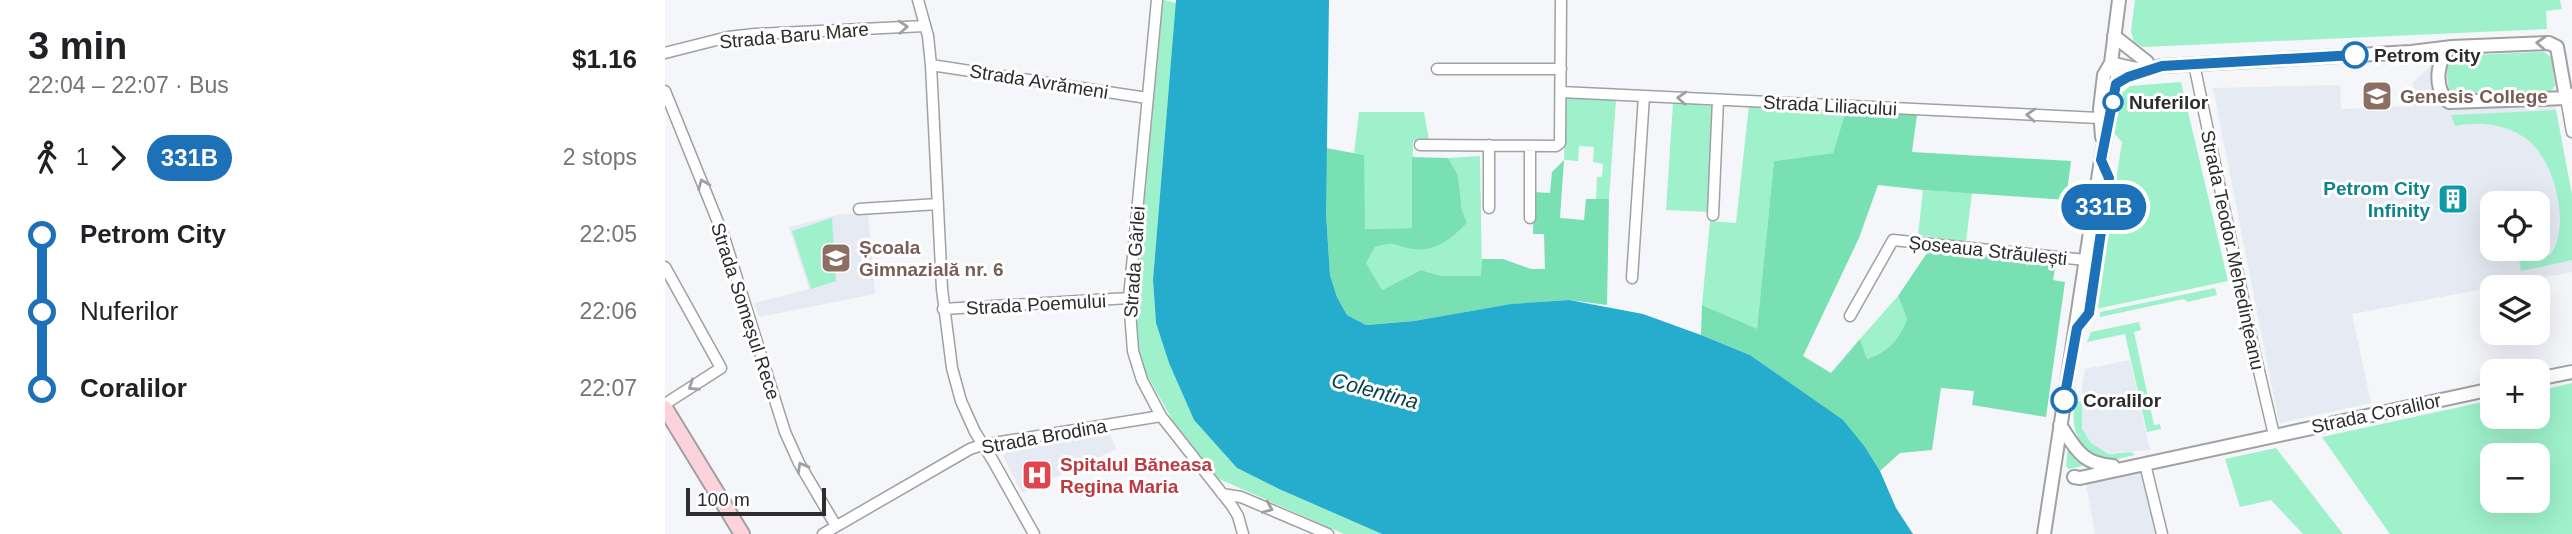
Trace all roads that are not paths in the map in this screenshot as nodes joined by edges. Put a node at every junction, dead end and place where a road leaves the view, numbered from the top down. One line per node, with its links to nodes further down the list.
1 (918, 0): 5 (street)
2 (1157, 0): 22 (street, Strada Gârlei)
3 (1561, 0): 15 (street)
4 (2119, 0): 6 (street, Șoseaua Străulești)
5 (925, 26): 9 (street, Strada Baru Mare, one-way to 5); 12 (street)
6 (2114, 36): 10 (street, Șoseaua Străulești); 13 (street)
7 (2452, 47): 8 (street); 16 (street); 21 (street, one-way to 7)
8 (2411, 52): 11 (street); 16 (street)
9 (665, 53)
10 (2111, 63): 13 (street); 17 (street, Șoseaua Străulești); 24 (street, Șoseaua Străulești)
11 (2194, 64): 13 (street); 47 (street, Strada Teodor Mehedințeanu)
12 (932, 65): 22 (street, Strada Avrămeni); 30 (street)
13 (2153, 66): 17 (street)
14 (1437, 69): 15 (street)
15 (1561, 69): 19 (street)
16 (2439, 74): 21 (street)
17 (2116, 84): 29 (street, Șoseaua Străulești)
18 (665, 92): 55 (street, Strada Someșul Rece, one-way to 18)
19 (1561, 92): 20 (street, Strada Liliacului); 28 (street)
20 (1644, 96): 23 (street, Strada Liliacului, one-way to 20); 37 (street)
21 (2569, 96): 25 (street)
22 (1147, 97): 38 (street, Strada Gârlei)
23 (1718, 100): 24 (street, Strada Liliacului, one-way to 23); 33 (street)
24 (2099, 118): 29 (street, Șoseaua Străulești)
25 (2572, 132)
26 (1420, 145): 27 (street)
27 (1489, 145): 28 (street); 31 (street)
28 (1530, 146): 34 (street)
29 (2103, 148): 35 (street, Șoseaua Străulești)
30 (938, 204): 32 (street); 39 (street)
31 (1489, 208)
32 (859, 209)
33 (1713, 215)
34 (1530, 218)
35 (2086, 260): 40 (street, Șoseaua Străulești); 46 (street, Șoseaua Străulești)
36 (665, 267): 44 (street, one-way to 44)
37 (1632, 278)
38 (1129, 298): 39 (street, Strada Poemului); 45 (street, Strada Gârlei)
39 (943, 309): 49 (street)
40 (1850, 316)
41 (2572, 372): 42 (street)
42 (2550, 376)
43 (2480, 392): 47 (street, Strada Coralilor)
44 (665, 406): 57 (main road)
45 (1161, 416): 49 (street, Strada Brodina); 54 (street, Strada Gârlei)
46 (2060, 425): 51 (street); 53 (street, Șoseaua Străulești)
47 (2274, 435): 48 (street, Strada Coralilor)
48 (2261, 437): 50 (street, Strada Coralilor); 51 (street, Strada Coralilor)
49 (982, 445): 55 (street, Strada Brodina); 58 (street)
50 (2145, 464): 52 (street, Strada Coralilor); 62 (street)
51 (2113, 466): 52 (street, Strada Coralilor)
52 (2074, 477): 53 (street, Strada Coralilor)
53 (2051, 482): 61 (street, Șoseaua Străulești)
54 (1222, 494): 59 (street, Strada Gârlei); 60 (street, one-way to 60)
55 (836, 526): 56 (street, Strada Brodina)
56 (826, 533)
57 (742, 534)
58 (1034, 534)
59 (1243, 534)
60 (1328, 534)
61 (2044, 534)
62 (2162, 534)

